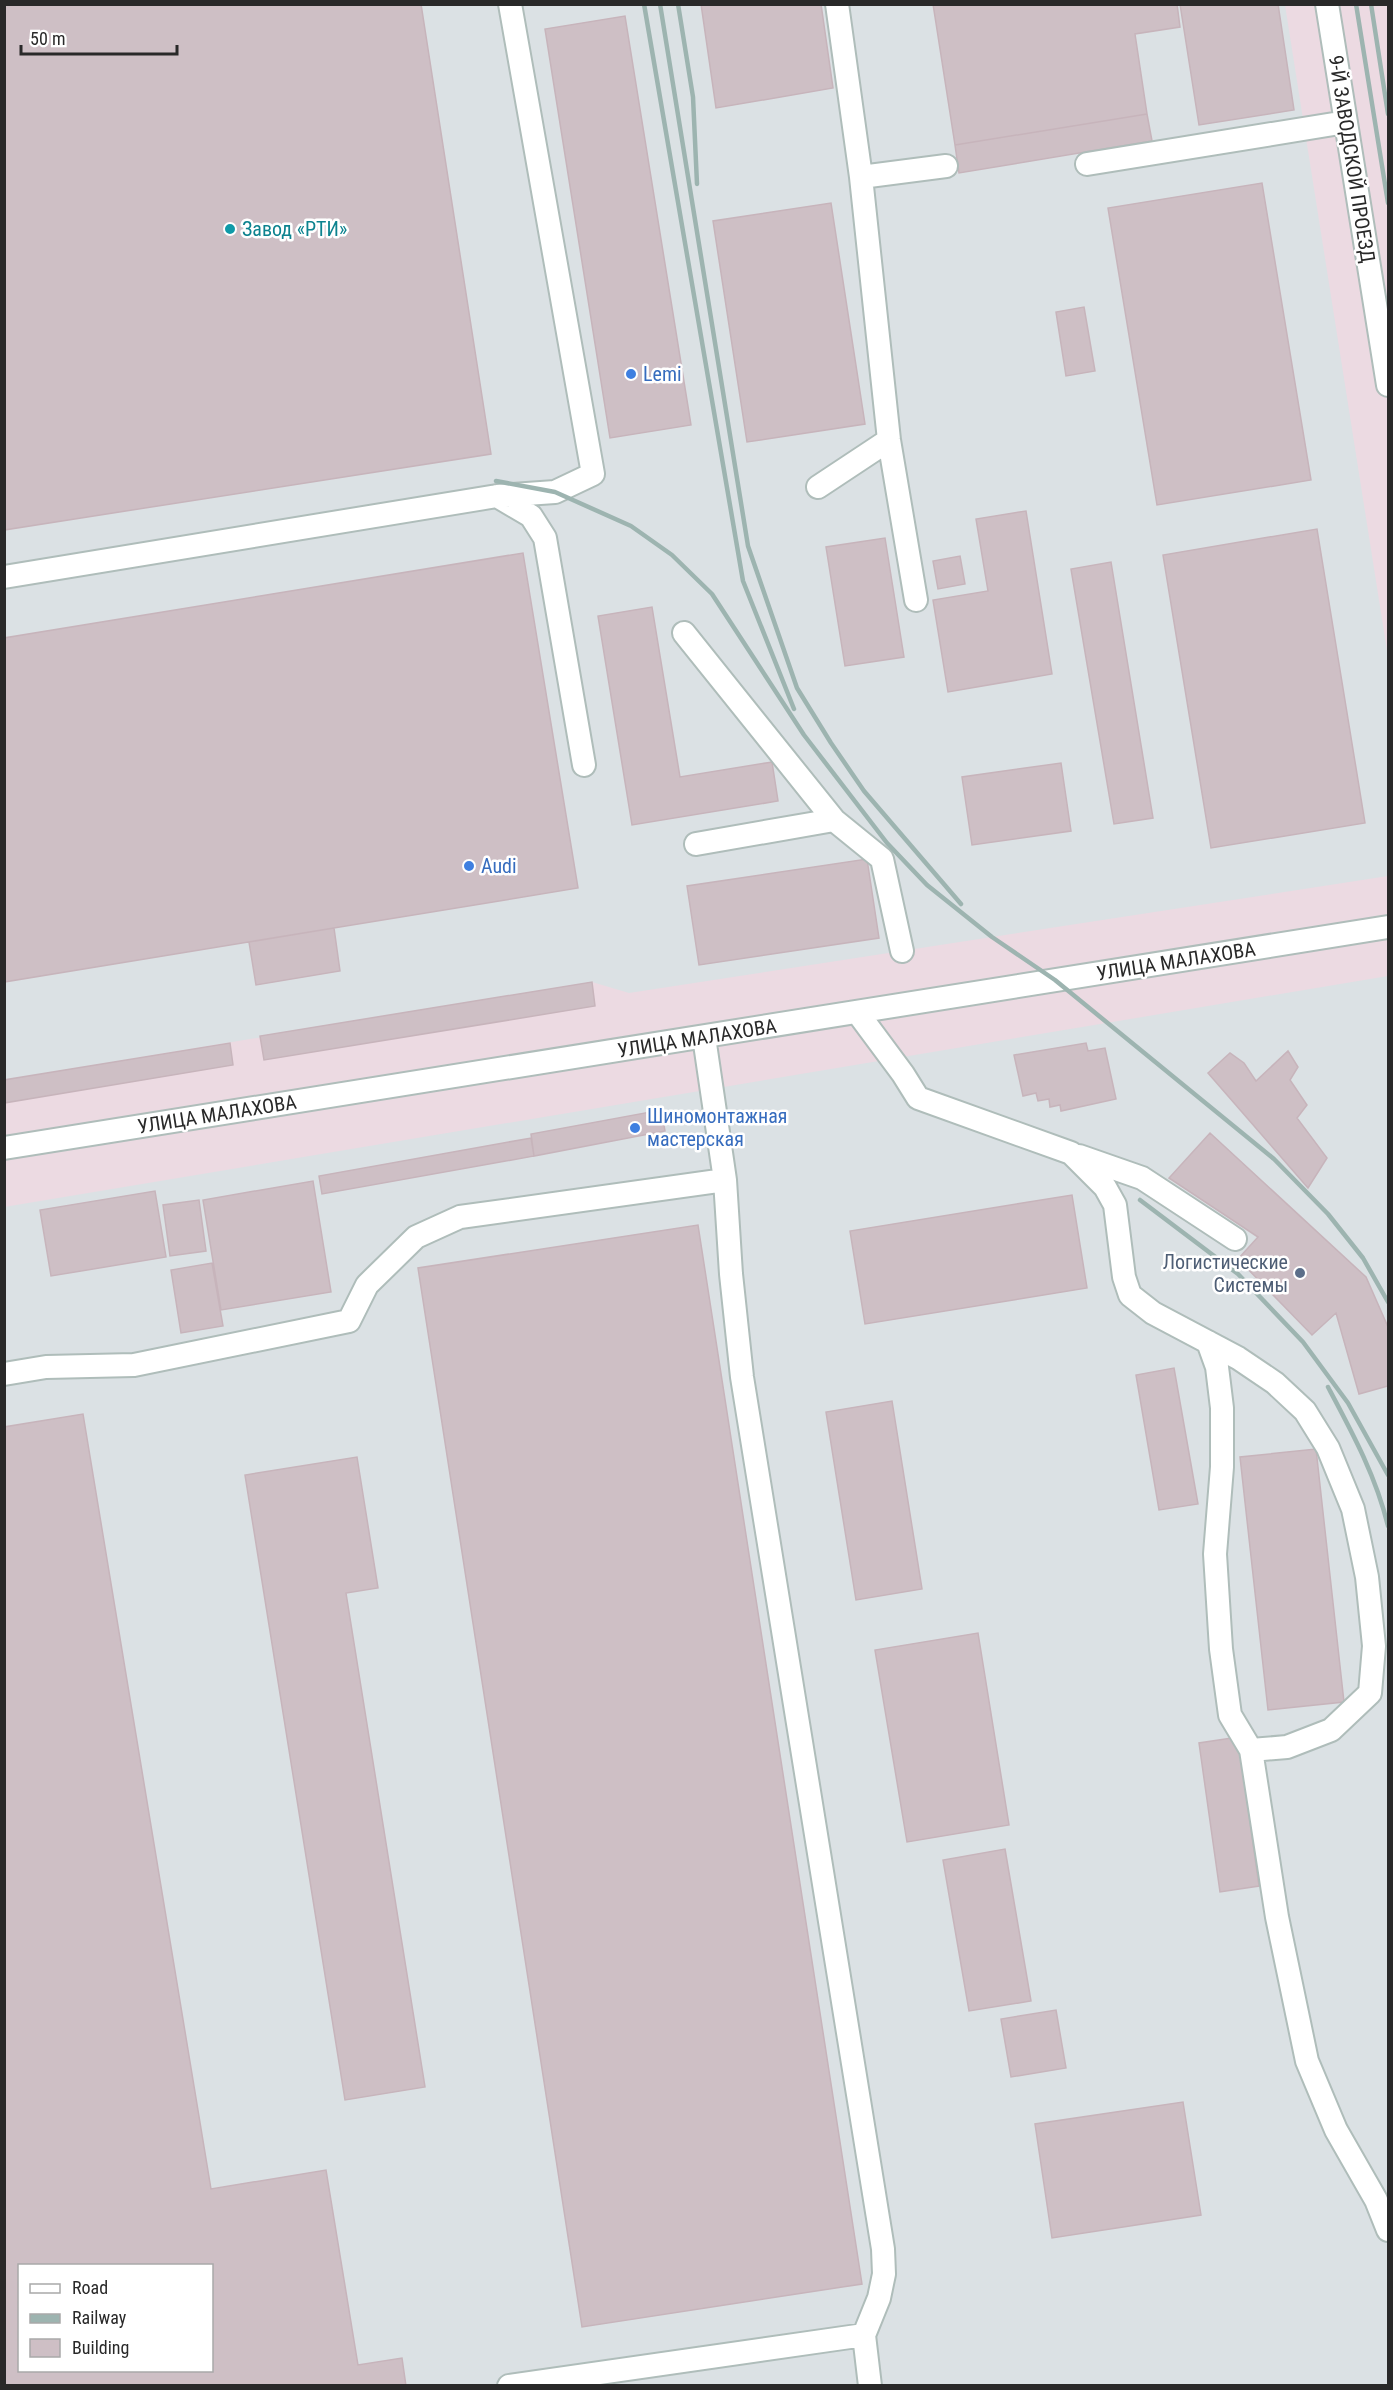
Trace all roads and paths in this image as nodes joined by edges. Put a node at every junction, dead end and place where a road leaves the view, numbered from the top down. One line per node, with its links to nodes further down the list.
1 (510, 4): 11 (street)
2 (837, 4): 7 (street)
3 (1327, 4): 4 (street, 9-Й ЗАВОДСКОЙ ПРОЕЗД)
4 (1346, 122): 5 (street); 8 (street, 9-Й ЗАВОДСКОЙ ПРОЕЗД)
5 (1087, 164)
6 (946, 166): 7 (street)
7 (861, 177): 9 (street)
8 (1389, 385)
9 (889, 440): 10 (street); 13 (street)
10 (818, 487)
11 (497, 496): 12 (street); 15 (street)
12 (4, 577)
13 (916, 600)
14 (684, 633): 16 (street)
15 (584, 765)
16 (834, 820): 17 (street); 19 (street)
17 (696, 844)
18 (1389, 927): 20 (street, УЛИЦА МАЛАХОВА)
19 (902, 951)
20 (856, 1012): 21 (street, УЛИЦА МАЛАХОВА); 23 (street)
21 (704, 1037): 22 (street, УЛИЦА МАЛАХОВА); 24 (street)
22 (4, 1148)
23 (1071, 1153): 25 (street); 26 (street)
24 (725, 1180): 27 (street); 30 (street)
25 (1235, 1239)
26 (1208, 1342): 28 (street); 28 (street)
27 (4, 1374)
28 (1251, 1750): 29 (street)
29 (1389, 2230)
30 (864, 2335): 31 (street); 32 (street)
31 (509, 2385)
32 (870, 2385)

